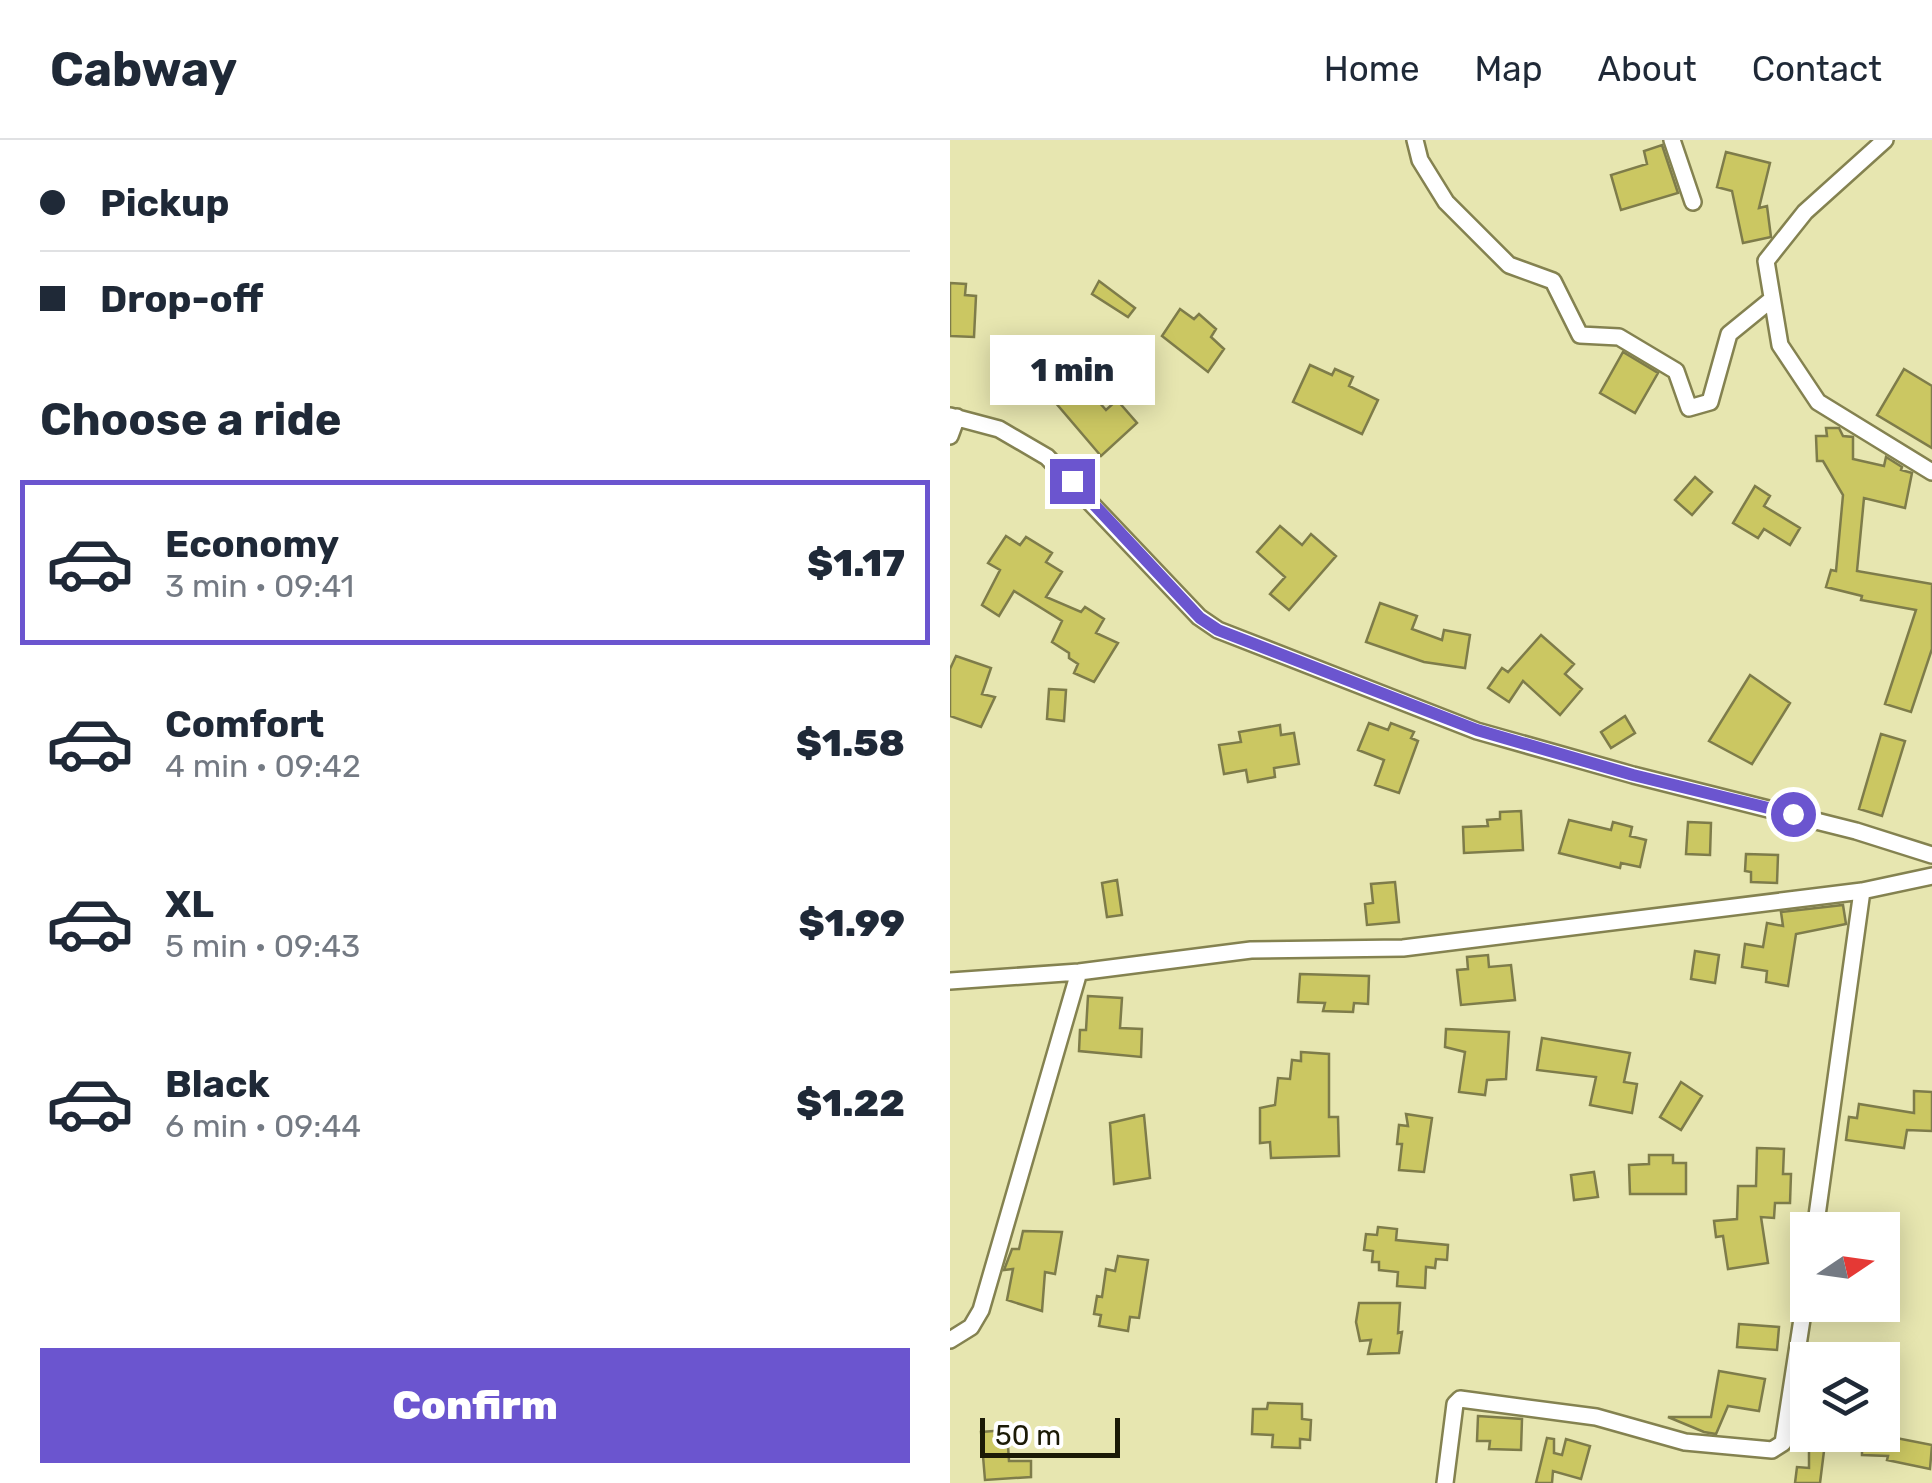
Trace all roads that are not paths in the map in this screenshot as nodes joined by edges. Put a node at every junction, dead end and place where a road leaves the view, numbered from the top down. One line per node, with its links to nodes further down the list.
1 (1415, 140): 5 (street)
2 (1672, 140): 4 (street)
3 (1885, 140): 5 (street)
4 (1692, 202)
5 (1772, 299): 8 (street)
6 (953, 416): 7 (street); 9 (street)
7 (950, 436)
8 (1932, 472)
9 (1932, 855)
10 (1932, 876): 11 (street)
11 (1862, 891): 12 (street); 14 (street)
12 (1079, 972): 13 (street); 16 (street)
13 (950, 982)
14 (1817, 1212)
15 (1802, 1322): 17 (street)
16 (950, 1340)
17 (1445, 1483)

